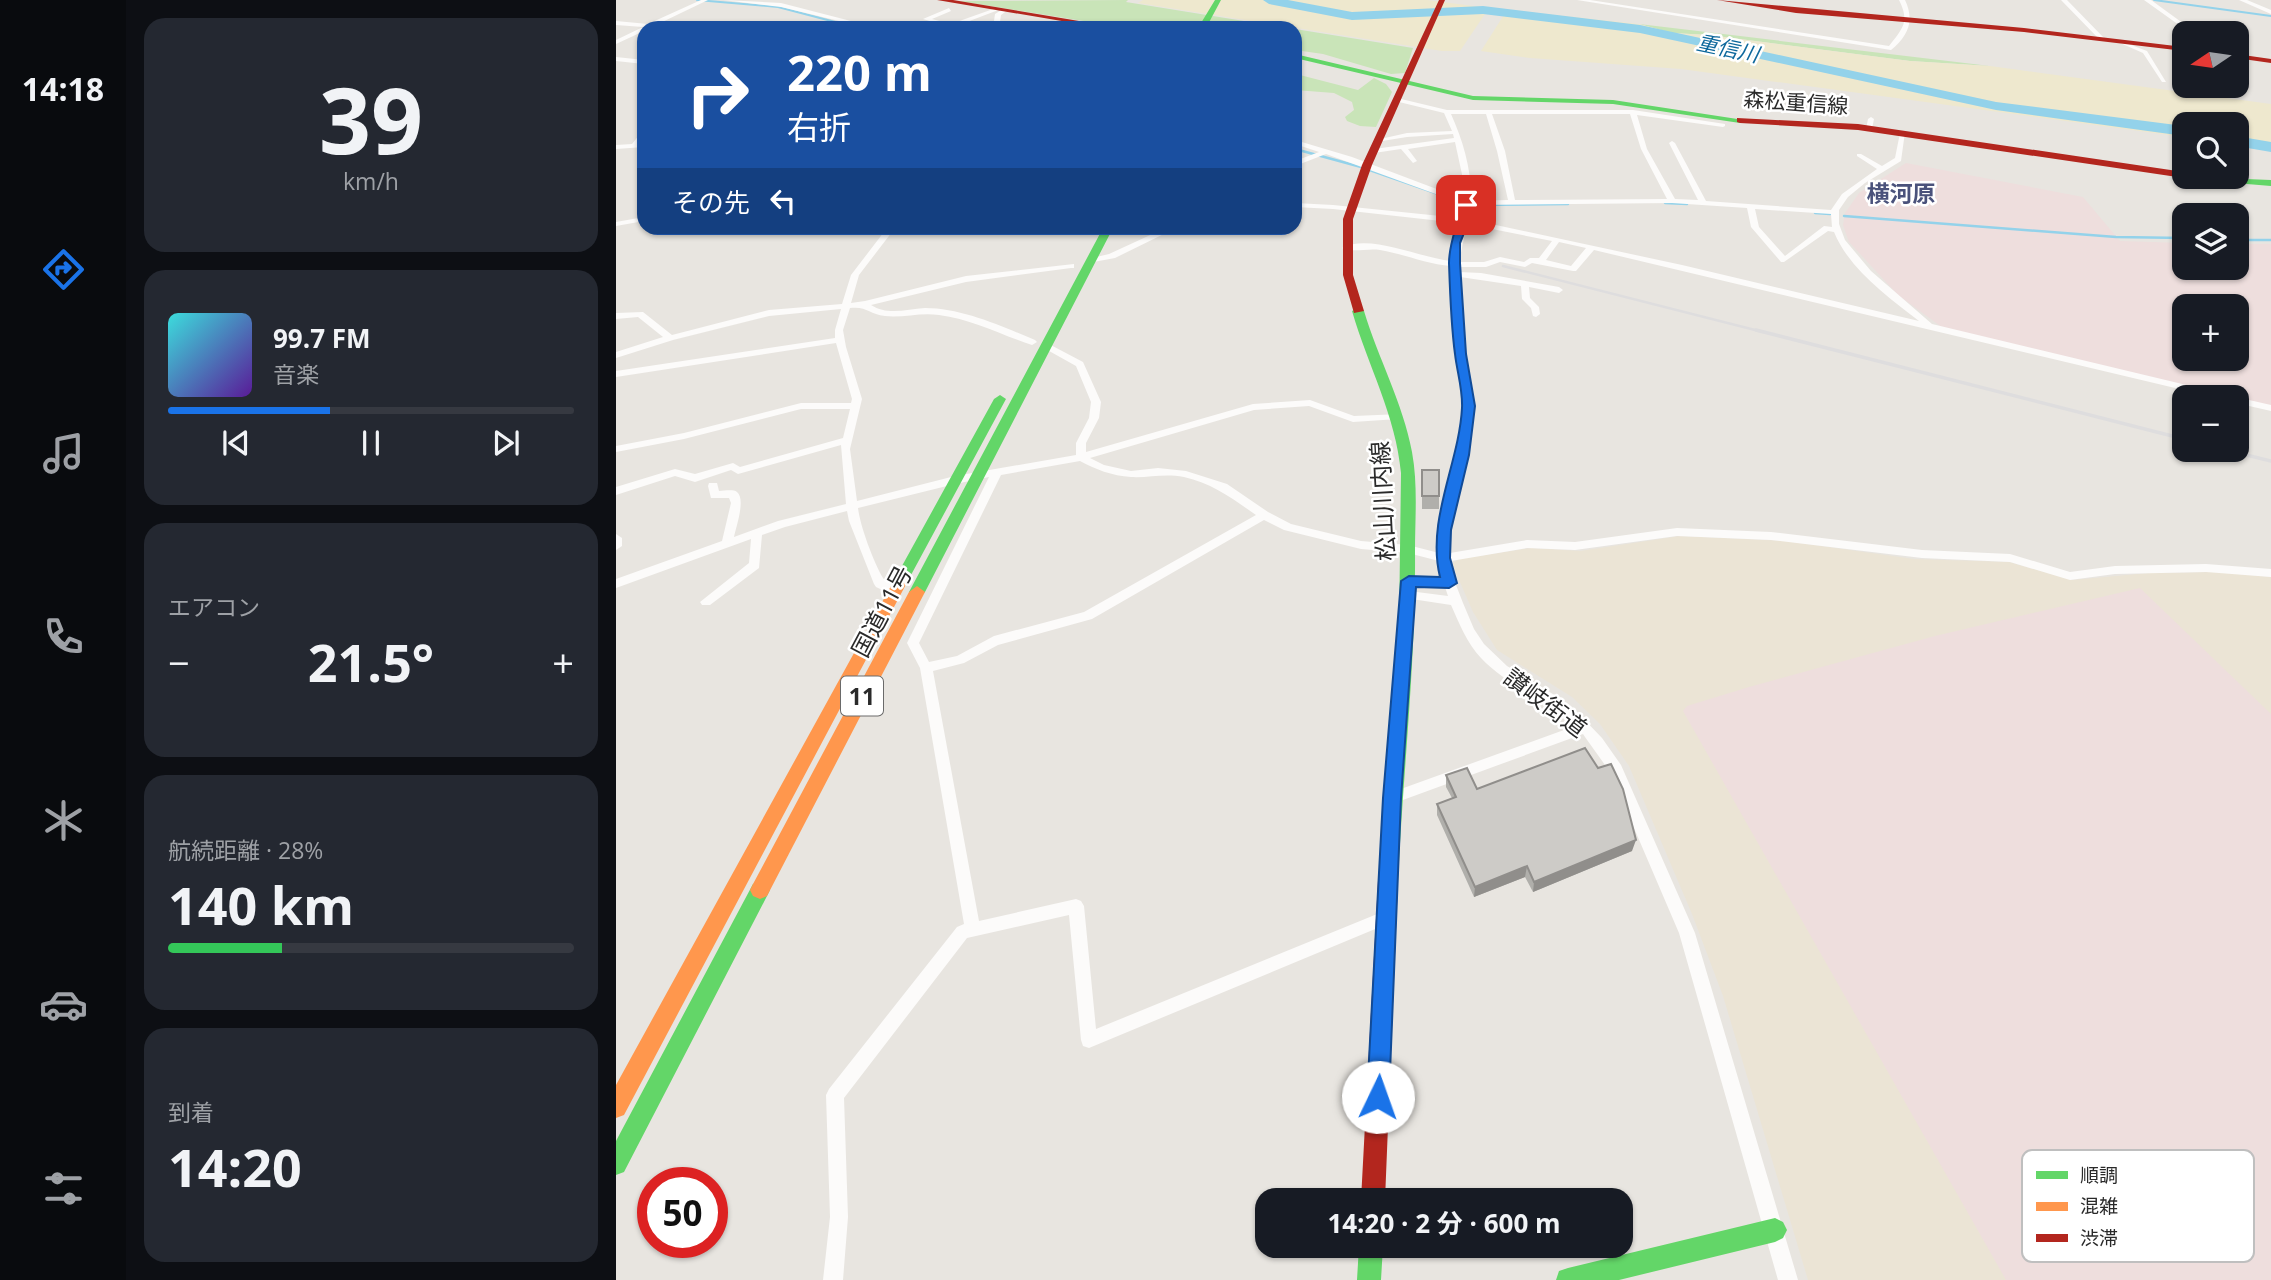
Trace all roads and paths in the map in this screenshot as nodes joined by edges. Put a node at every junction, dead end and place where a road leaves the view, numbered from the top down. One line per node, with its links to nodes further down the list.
1 (705, 0): 16 (street)
2 (726, 0): 17 (street)
3 (1218, 0): 22 (main road)
4 (1228, 0): 23 (main road)
5 (1442, 0): 38 (main road, 松山川内線)
6 (1580, 0): 24 (street)
7 (1720, 0): 12 (main road)
8 (1902, 0): 24 (street)
9 (2064, 0): 29 (street)
10 (2147, 0): 25 (street)
11 (2242, 0): 15 (street)
12 (1765, 4): 24 (main road)
13 (945, 5): 14 (main road); 18 (street)
14 (1002, 9): 19 (street); 20 (street); 21 (main road)
15 (2271, 12)
16 (661, 21)
17 (849, 21)
18 (932, 21)
19 (967, 21)
20 (997, 21)
21 (1075, 21)
22 (1206, 21)
23 (1217, 21)
24 (1910, 21): 29 (main road)
25 (2177, 21)
26 (616, 23): 27 (street)
27 (637, 26)
28 (637, 32): 30 (street)
29 (2102, 38): 31 (main road)
30 (616, 41)
31 (2148, 48): 32 (main road); 39 (street)
32 (2172, 49)
33 (1302, 57): 38 (main road, 森松重信線)
34 (2249, 58): 37 (main road)
35 (616, 59): 36 (street)
36 (637, 61)
37 (2271, 61)
38 (1408, 77): 40 (main road, 松山川内線); 45 (main road, 森松重信線)
39 (2164, 81)
40 (1397, 100): 42 (street); 54 (main road, 松山川内線)
41 (1488, 111): 42 (street); 43 (street); 63 (street)
42 (1447, 112): 46 (street, 讃岐街道)
43 (1633, 112): 44 (street); 62 (street)
44 (1723, 125)
45 (1903, 133): 58 (street); 59 (main road, 森松重信線)
46 (1455, 136): 52 (street); 54 (street); 65 (street, 讃岐街道)
47 (637, 141): 49 (street)
48 (1672, 143): 64 (street)
49 (635, 144): 51 (street)
50 (1302, 144): 53 (street)
51 (616, 147)
52 (1403, 147): 54 (street); 57 (street)
53 (1324, 152): 54 (street); 56 (street)
54 (1373, 153): 65 (street); 68 (main road, 松山川内線)
55 (1859, 155): 58 (street)
56 (1302, 161)
57 (1413, 161)
58 (1883, 169): 69 (street)
59 (2172, 173)
60 (2249, 181): 61 (main road)
61 (2271, 183)
62 (1672, 201): 63 (street); 64 (street)
63 (1512, 202): 65 (street)
64 (1703, 202): 67 (street)
65 (1466, 204): 71 (street, 讃岐街道)
66 (1302, 206): 68 (street)
67 (1750, 207): 69 (street); 73 (street)
68 (1351, 210): 71 (street); 79 (main road, 松山川内線)
69 (1834, 212): 73 (street)
70 (637, 220): 72 (street)
71 (1464, 221): 78 (street); 83 (street, 讃岐街道)
72 (616, 224)
73 (1835, 230): 94 (street)
74 (886, 235): 91 (street)
75 (1089, 235): 85 (main road, 国道11号 / 11)
76 (1104, 235): 81 (main road, 国道11号 / 11)
77 (1156, 235): 81 (street)
78 (1557, 240): 80 (street); 82 (street)
79 (1346, 248): 83 (street); 104 (main road, 松山川内線)
80 (1591, 248): 82 (street); 94 (street)
81 (1091, 261): 97 (main road, 国道11号 / 11)
82 (1542, 261): 84 (street)
83 (1455, 263): 84 (street); 86 (street, 讃岐街道)
84 (1486, 265): 87 (street)
85 (1071, 266): 90 (street); 97 (main road, 国道11号 / 11)
86 (1455, 274): 87 (street); 120 (street, 讃岐街道)
87 (1481, 276): 88 (street)
88 (1525, 284): 89 (street); 92 (street)
89 (1559, 290)
90 (864, 304): 91 (street); 97 (street)
91 (845, 305): 95 (street); 96 (street)
92 (1536, 314)
93 (616, 316): 95 (street)
94 (1932, 327): 100 (street)
95 (670, 338): 98 (street)
96 (839, 340): 99 (street); 102 (street)
97 (1039, 343): 107 (street); 109 (main road, 国道11号 / 11); 110 (main road, 国道11号 / 11)
98 (616, 355)
99 (616, 374)
100 (2174, 385)
101 (2249, 403): 103 (street)
102 (856, 405): 105 (street); 106 (street)
103 (2271, 408)
104 (1398, 416): 107 (street); 119 (main road, 松山川内線)
105 (847, 440): 112 (street); 113 (street)
106 (616, 449)
107 (1081, 457): 108 (street); 114 (street)
108 (996, 474): 109 (street); 128 (street)
109 (977, 477): 110 (street); 134 (main road, 国道11号 / 11)
110 (955, 480): 113 (street); 125 (main road, 国道11号 / 11)
111 (713, 486): 117 (street)
112 (616, 491)
113 (852, 506): 115 (street); 125 (street)
114 (1264, 515): 119 (street); 128 (street)
115 (757, 533): 117 (street); 127 (street)
116 (616, 538): 118 (street)
117 (727, 544): 123 (street)
118 (616, 546)
119 (1408, 549): 120 (street); 124 (main road, 松山川内線)
120 (1443, 558): 121 (street); 122 (street, 讃岐街道)
121 (2271, 573)
122 (1449, 583): 124 (street); 126 (street, 讃岐街道)
123 (616, 584)
124 (1409, 588): 126 (street); 130 (main road, 松山川内線)
125 (895, 592): 133 (main road, 国道11号 / 11)
126 (1456, 601): 129 (street, 讃岐街道)
127 (706, 602)
128 (926, 668): 132 (street)
129 (1585, 728): 130 (street); 136 (street, 讃岐街道)
130 (1392, 798): 131 (main road, 松山川内線)
131 (1387, 917): 132 (street); 135 (main road, 松山川内線)
132 (973, 930): 138 (street)
133 (616, 1107)
134 (616, 1164)
135 (1374, 1188)
136 (1775, 1230): 140 (main road); 141 (street, 讃岐街道)
137 (1371, 1258): 139 (main road)
138 (833, 1280)
139 (1370, 1280)
140 (1568, 1280)
141 (1788, 1280)

